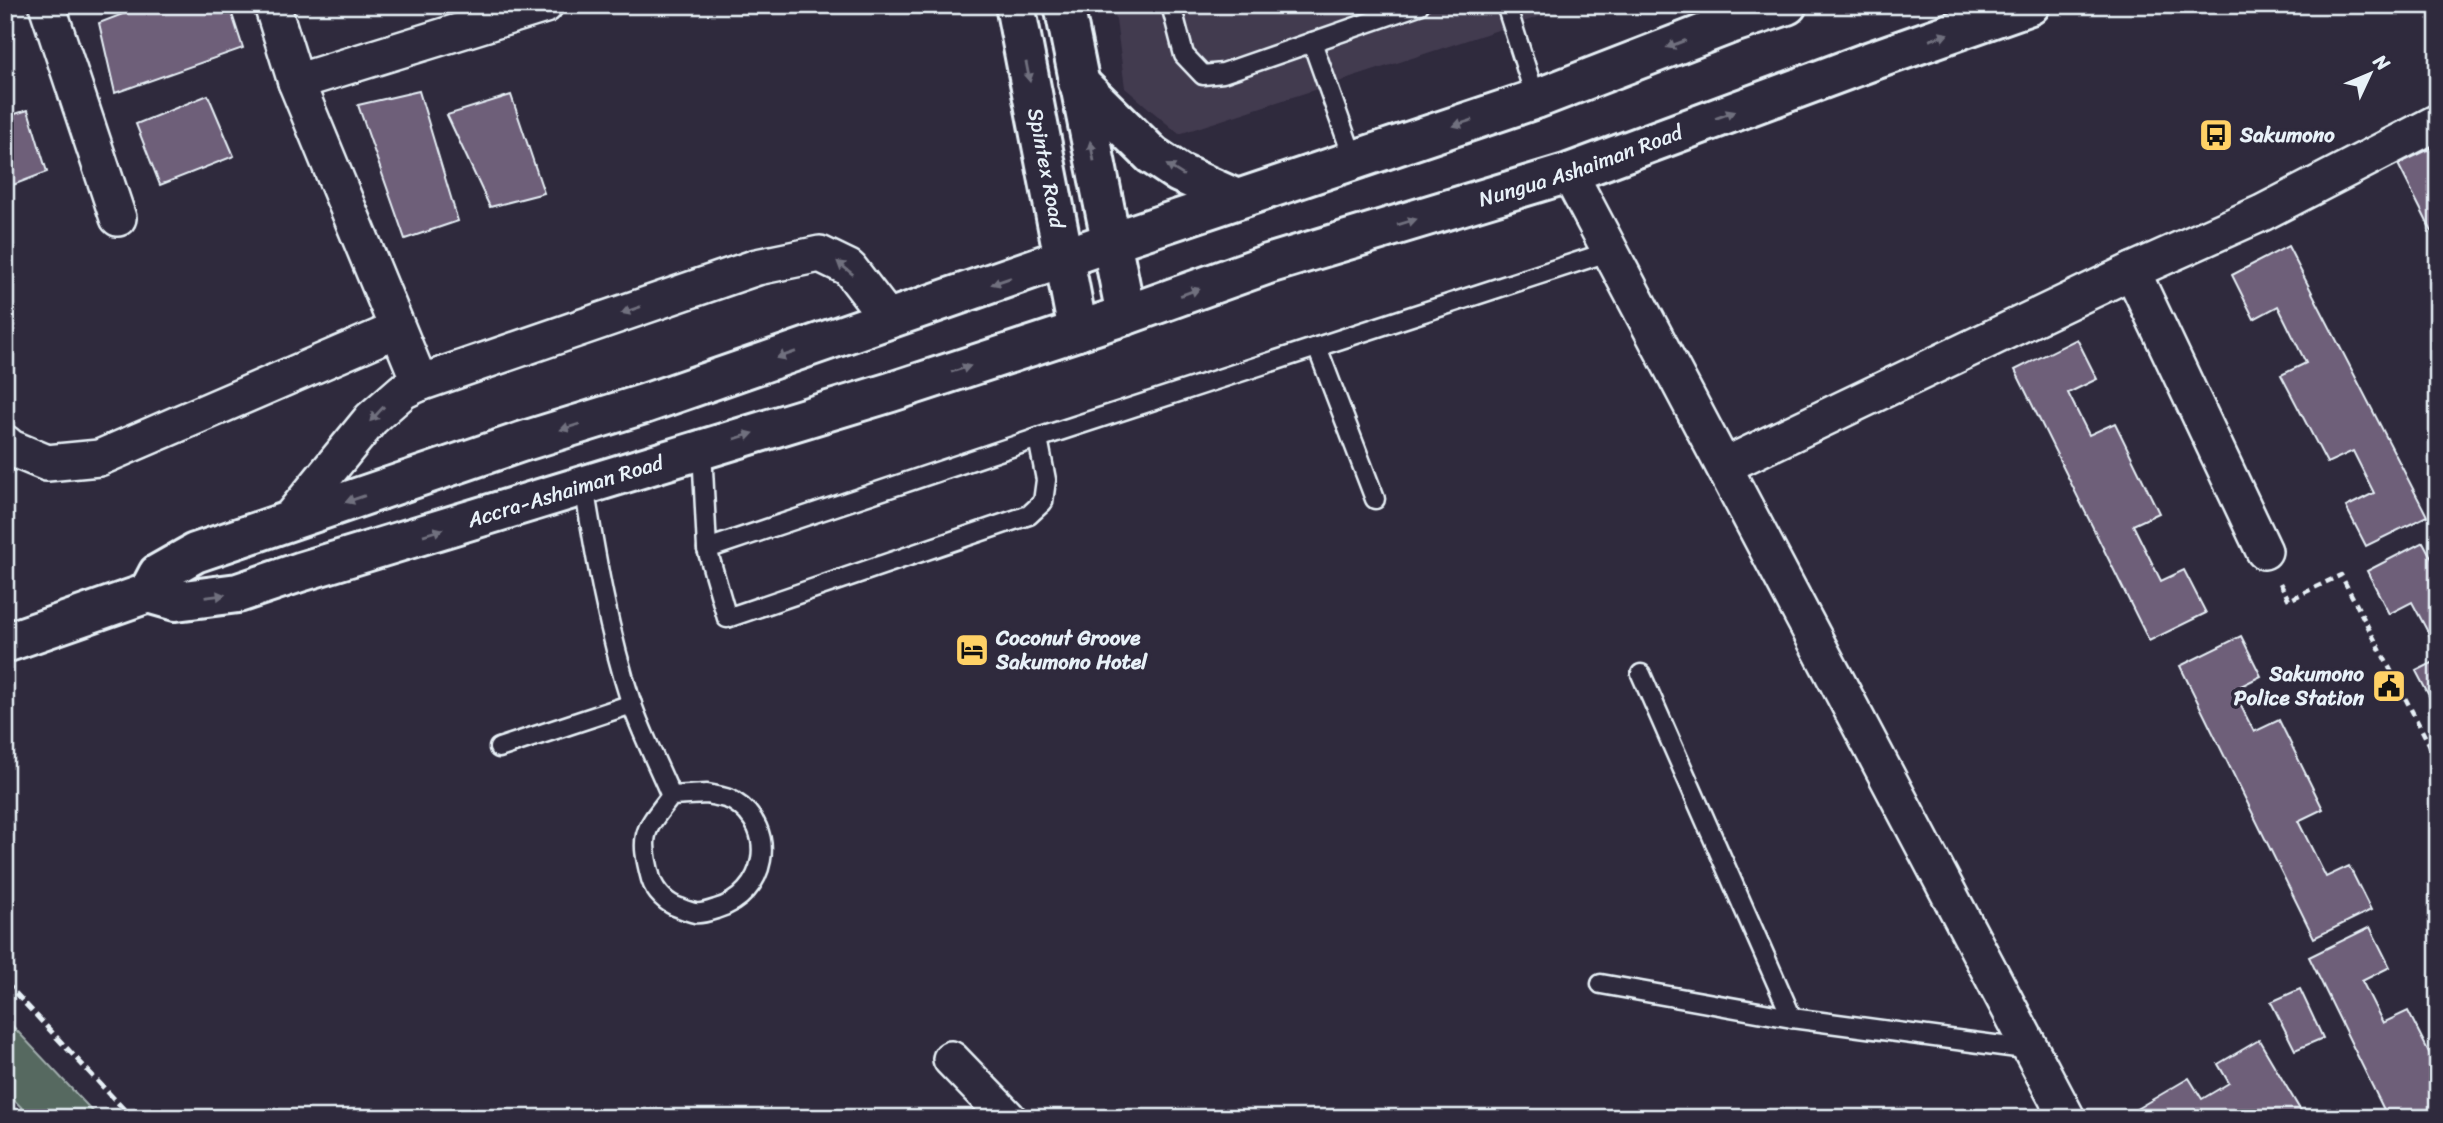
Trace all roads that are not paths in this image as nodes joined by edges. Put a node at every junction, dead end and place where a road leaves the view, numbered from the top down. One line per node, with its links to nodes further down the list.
1 (47, 5): 20 (street)
2 (272, 5): 13 (street)
3 (545, 5): 13 (street)
4 (1015, 5): 23 (main road, Spintex Road, one-way to 23)
5 (1065, 5): 14 (main road)
6 (1171, 5): 12 (lane)
7 (1419, 5): 12 (lane)
8 (1506, 5): 15 (lane)
9 (1787, 5): 11 (main road)
10 (2030, 5): 18 (main road, Nungua Ashaiman Road, one-way to 10)
11 (1728, 15): 15 (main road, one-way to 15)
12 (1312, 42): 17 (lane)
13 (296, 82): 27 (street)
14 (1078, 82): 19 (main road, one-way to 14); 21 (main road, one-way to 14)
15 (1536, 99): 17 (main road, one-way to 17)
16 (2438, 122): 24 (street)
17 (1354, 160): 19 (main road)
18 (1569, 173): 22 (street); 25 (main road, Nungua Ashaiman Road, one-way to 18)
19 (1237, 199): 21 (main road)
20 (118, 218)
21 (1110, 242): 23 (main road); 25 (main road)
22 (1611, 251): 29 (lane); 34 (street)
23 (1066, 258): 26 (main road, one-way to 26); 28 (main road, Spintex Road)
24 (2132, 271): 34 (street); 39 (street)
25 (1126, 315): 28 (main road, Accra-Ashaiman Road)
26 (889, 320): 30 (street, one-way to 30); 37 (main road, one-way to 37)
27 (396, 330): 30 (street); 32 (street)
28 (1079, 331): 33 (main road, Accra-Ashaiman Road, one-way to 28)
29 (1317, 347): 31 (lane); 36 (lane)
30 (420, 383): 37 (street, one-way to 37)
31 (1038, 438): 38 (lane); 38 (lane)
32 (5, 443)
33 (702, 449): 35 (main road, Accra-Ashaiman Road); 38 (lane)
34 (1724, 466): 48 (street)
35 (584, 486): 40 (main road, Accra-Ashaiman Road, one-way to 35); 43 (lane)
36 (1375, 499)
37 (287, 522): 40 (main road)
38 (707, 549)
39 (2264, 551)
40 (148, 593): 41 (main road)
41 (5, 643)
42 (1641, 674): 47 (lane)
43 (632, 704): 44 (lane); 45 (lane)
44 (499, 748)
45 (671, 796): 45 (lane)
46 (1601, 984): 47 (lane)
47 (1792, 1018): 48 (lane)
48 (2032, 1050): 51 (street)
49 (951, 1059): 50 (street)
50 (1008, 1118)
51 (2067, 1118)

